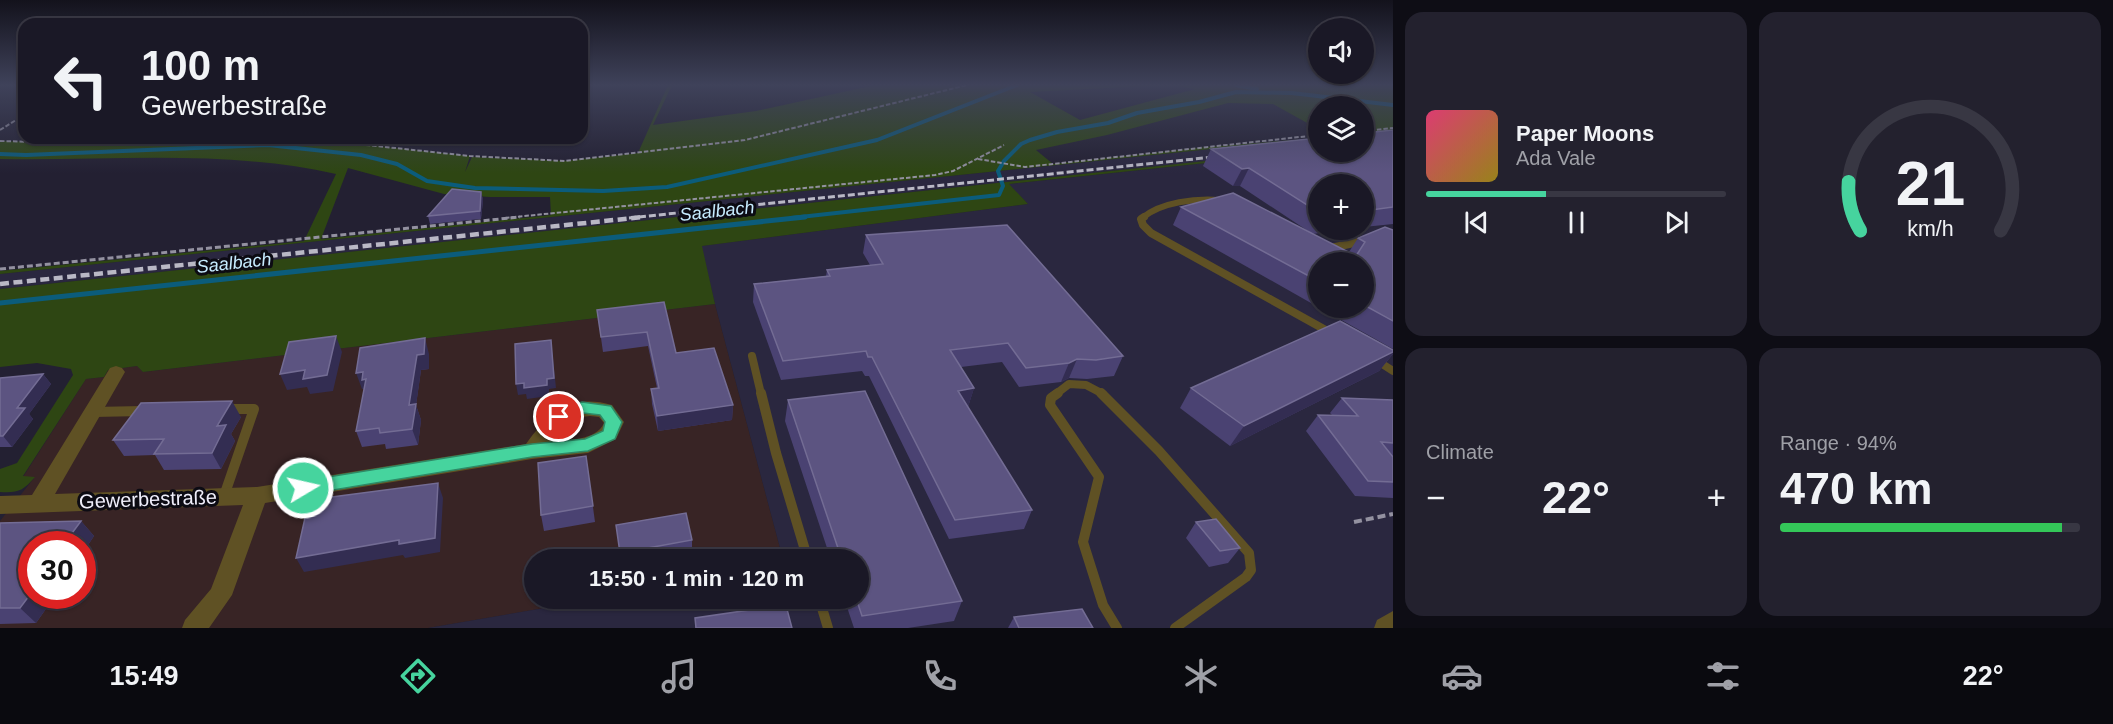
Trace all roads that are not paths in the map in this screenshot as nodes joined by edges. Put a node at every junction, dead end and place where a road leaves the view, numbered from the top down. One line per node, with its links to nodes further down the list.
1 (1231, 202): 4 (lane)
2 (1372, 240): 3 (lane)
3 (1319, 250)
4 (1343, 340)
5 (1363, 353): 7 (lane)
6 (752, 356): 17 (lane)
7 (1393, 371)
8 (116, 372): 11 (street)
9 (220, 410): 14 (lane)
10 (150, 411): 11 (lane)
11 (92, 412): 15 (street)
12 (532, 451): 13 (street, Gewerbestraße)
13 (257, 496): 14 (street, Gewerbestraße); 20 (street)
14 (224, 497): 15 (street, Gewerbestraße)
15 (39, 503): 16 (street, Gewerbestraße)
16 (0, 505)
17 (805, 549)
18 (822, 609): 21 (lane)
19 (1393, 623): 24 (street)
20 (194, 628)
21 (828, 628)
22 (1117, 628): 23 (lane)
23 (1175, 628)
24 (1386, 628)

